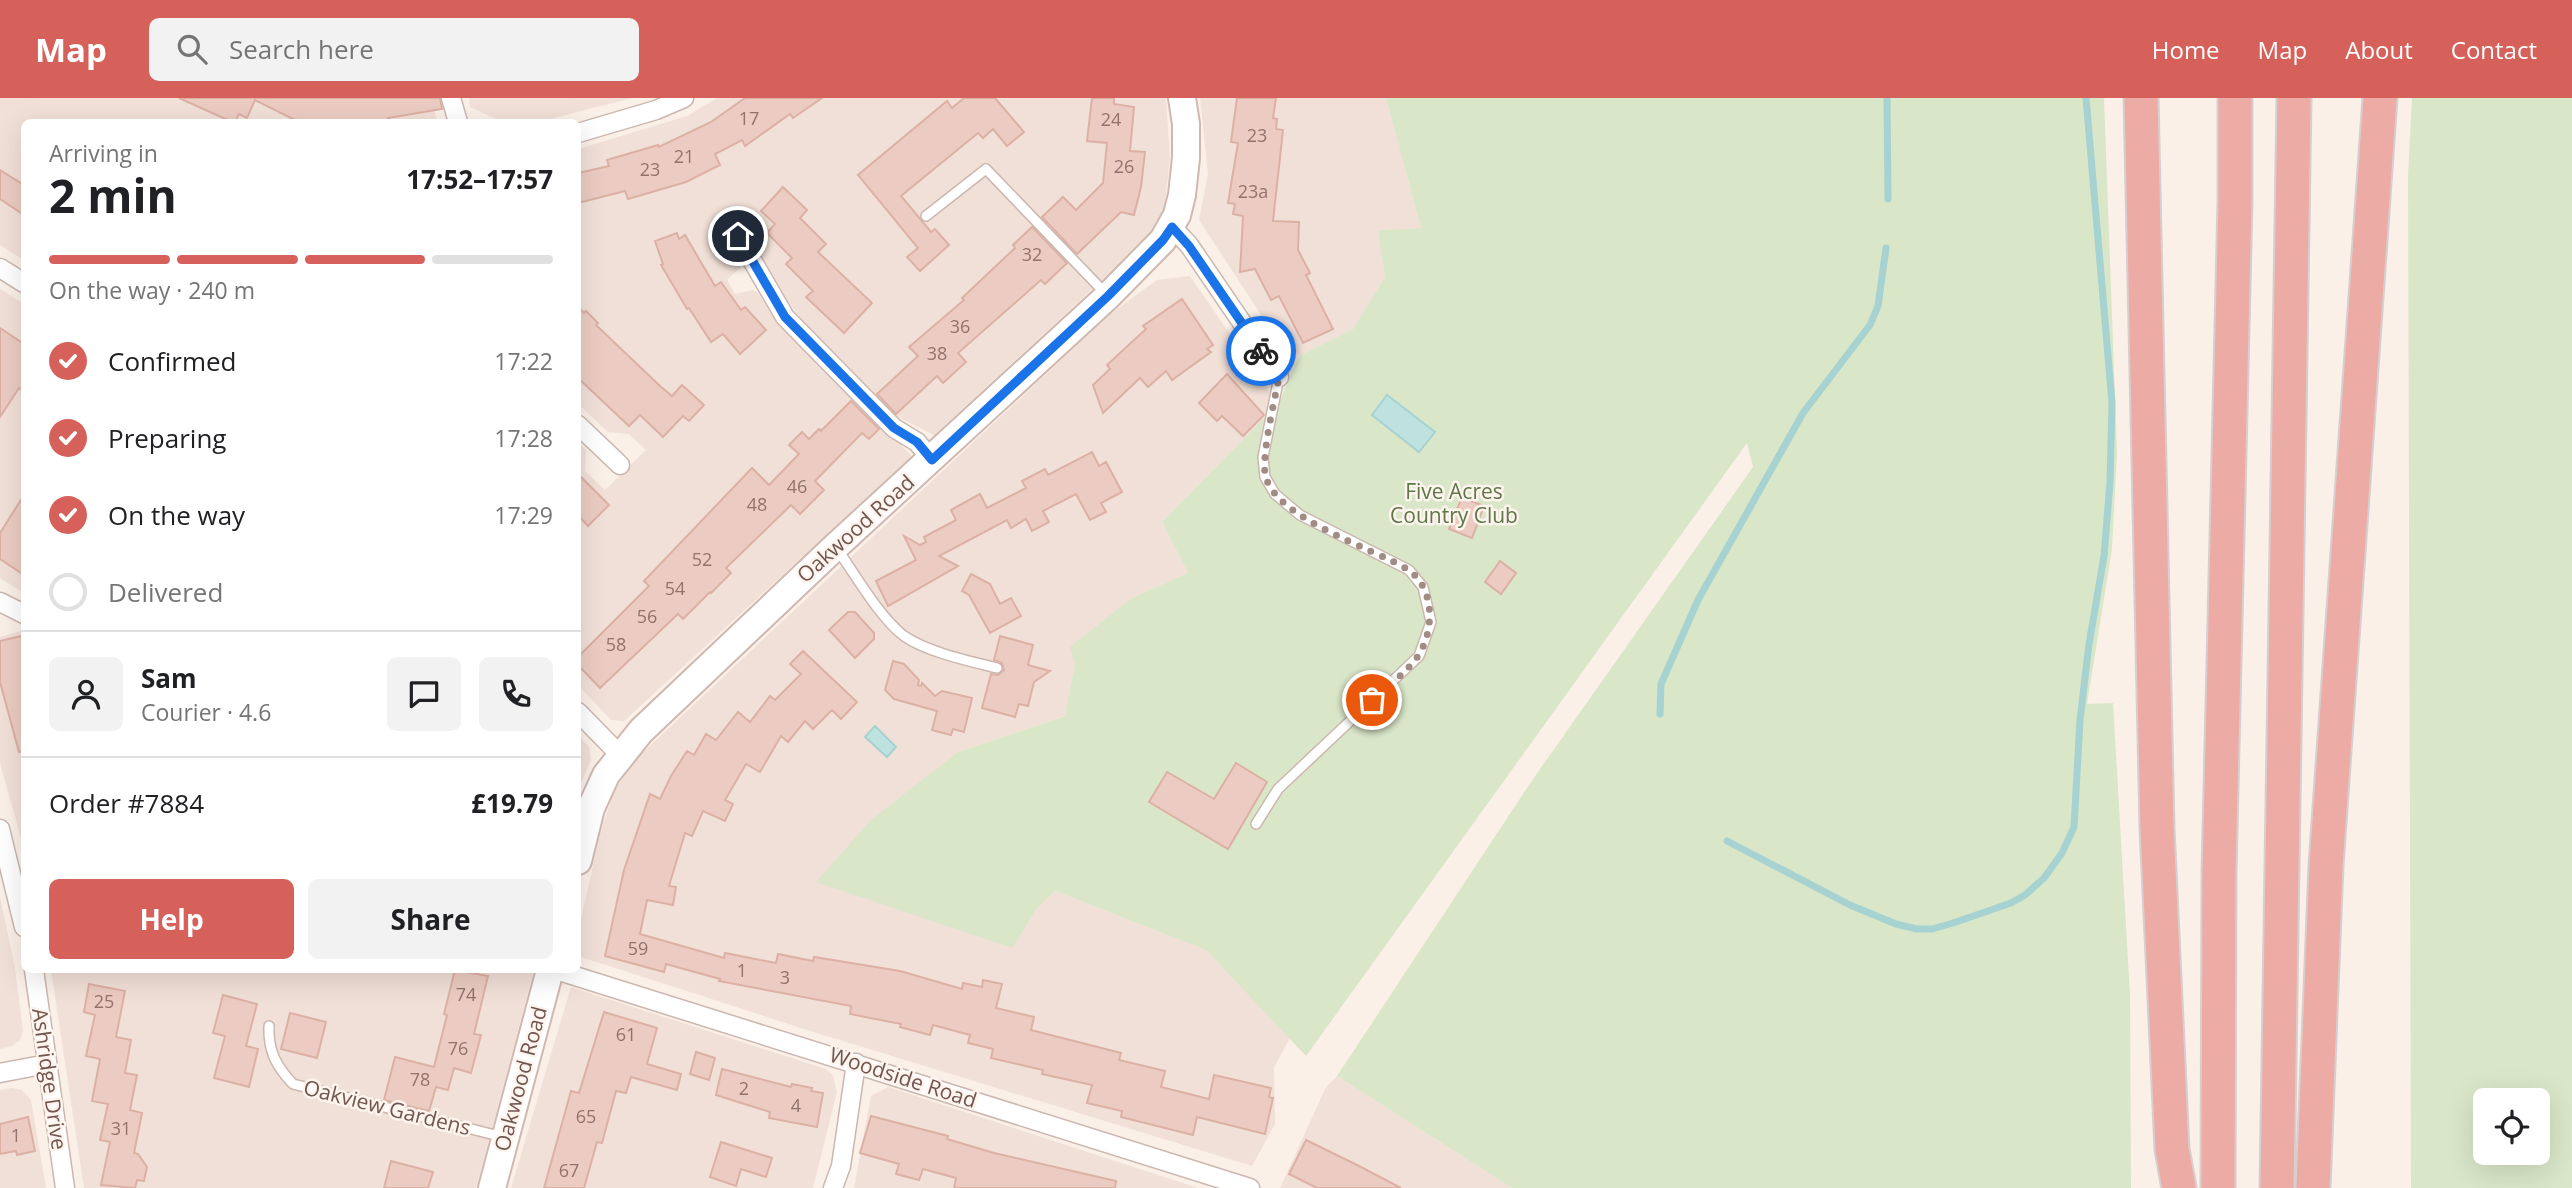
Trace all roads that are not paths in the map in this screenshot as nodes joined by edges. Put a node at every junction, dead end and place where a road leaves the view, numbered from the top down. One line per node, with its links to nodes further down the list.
1 (451, 98): 8 (street)
2 (684, 98): 9 (street)
3 (1182, 98): 11 (street, Oakwood Road)
4 (2141, 98): 42 (highway)
5 (2235, 98): 43 (highway)
6 (2294, 98): 44 (highway)
7 (2380, 98): 45 (highway)
8 (457, 119)
9 (581, 132)
10 (926, 216): 15 (lane)
11 (1172, 227): 15 (street, Oakwood Road); 16 (street)
12 (738, 236): 18 (street)
13 (0, 268): 14 (street)
14 (21, 281)
15 (1108, 296): 18 (street, Oakwood Road)
16 (1279, 377): 26 (lane)
17 (581, 428): 19 (street)
18 (932, 460): 20 (street, Oakwood Road)
19 (620, 465)
20 (835, 547): 23 (lane); 25 (street, Oakwood Road)
21 (0, 602): 22 (street)
22 (21, 612)
23 (997, 668)
24 (581, 715): 25 (street)
25 (620, 755): 28 (street, Oakwood Road)
26 (1256, 824)
27 (0, 829): 29 (street)
28 (581, 849)
29 (21, 915)
30 (34, 973): 35 (street, Ashridge Drive)
31 (549, 973): 37 (street, Oakwood Road)
32 (566, 973): 34 (street, Woodside Road)
33 (269, 1026): 37 (lane, Oakview Gardens)
34 (856, 1063): 40 (street); 41 (street, Woodside Road)
35 (47, 1064): 36 (street); 38 (street, Ashridge Drive)
36 (0, 1073)
37 (505, 1137): 39 (street, Oakwood Road)
38 (65, 1188)
39 (492, 1188)
40 (832, 1188)
41 (1250, 1188)
42 (2179, 1188)
43 (2218, 1188)
44 (2277, 1188)
45 (2313, 1188)

